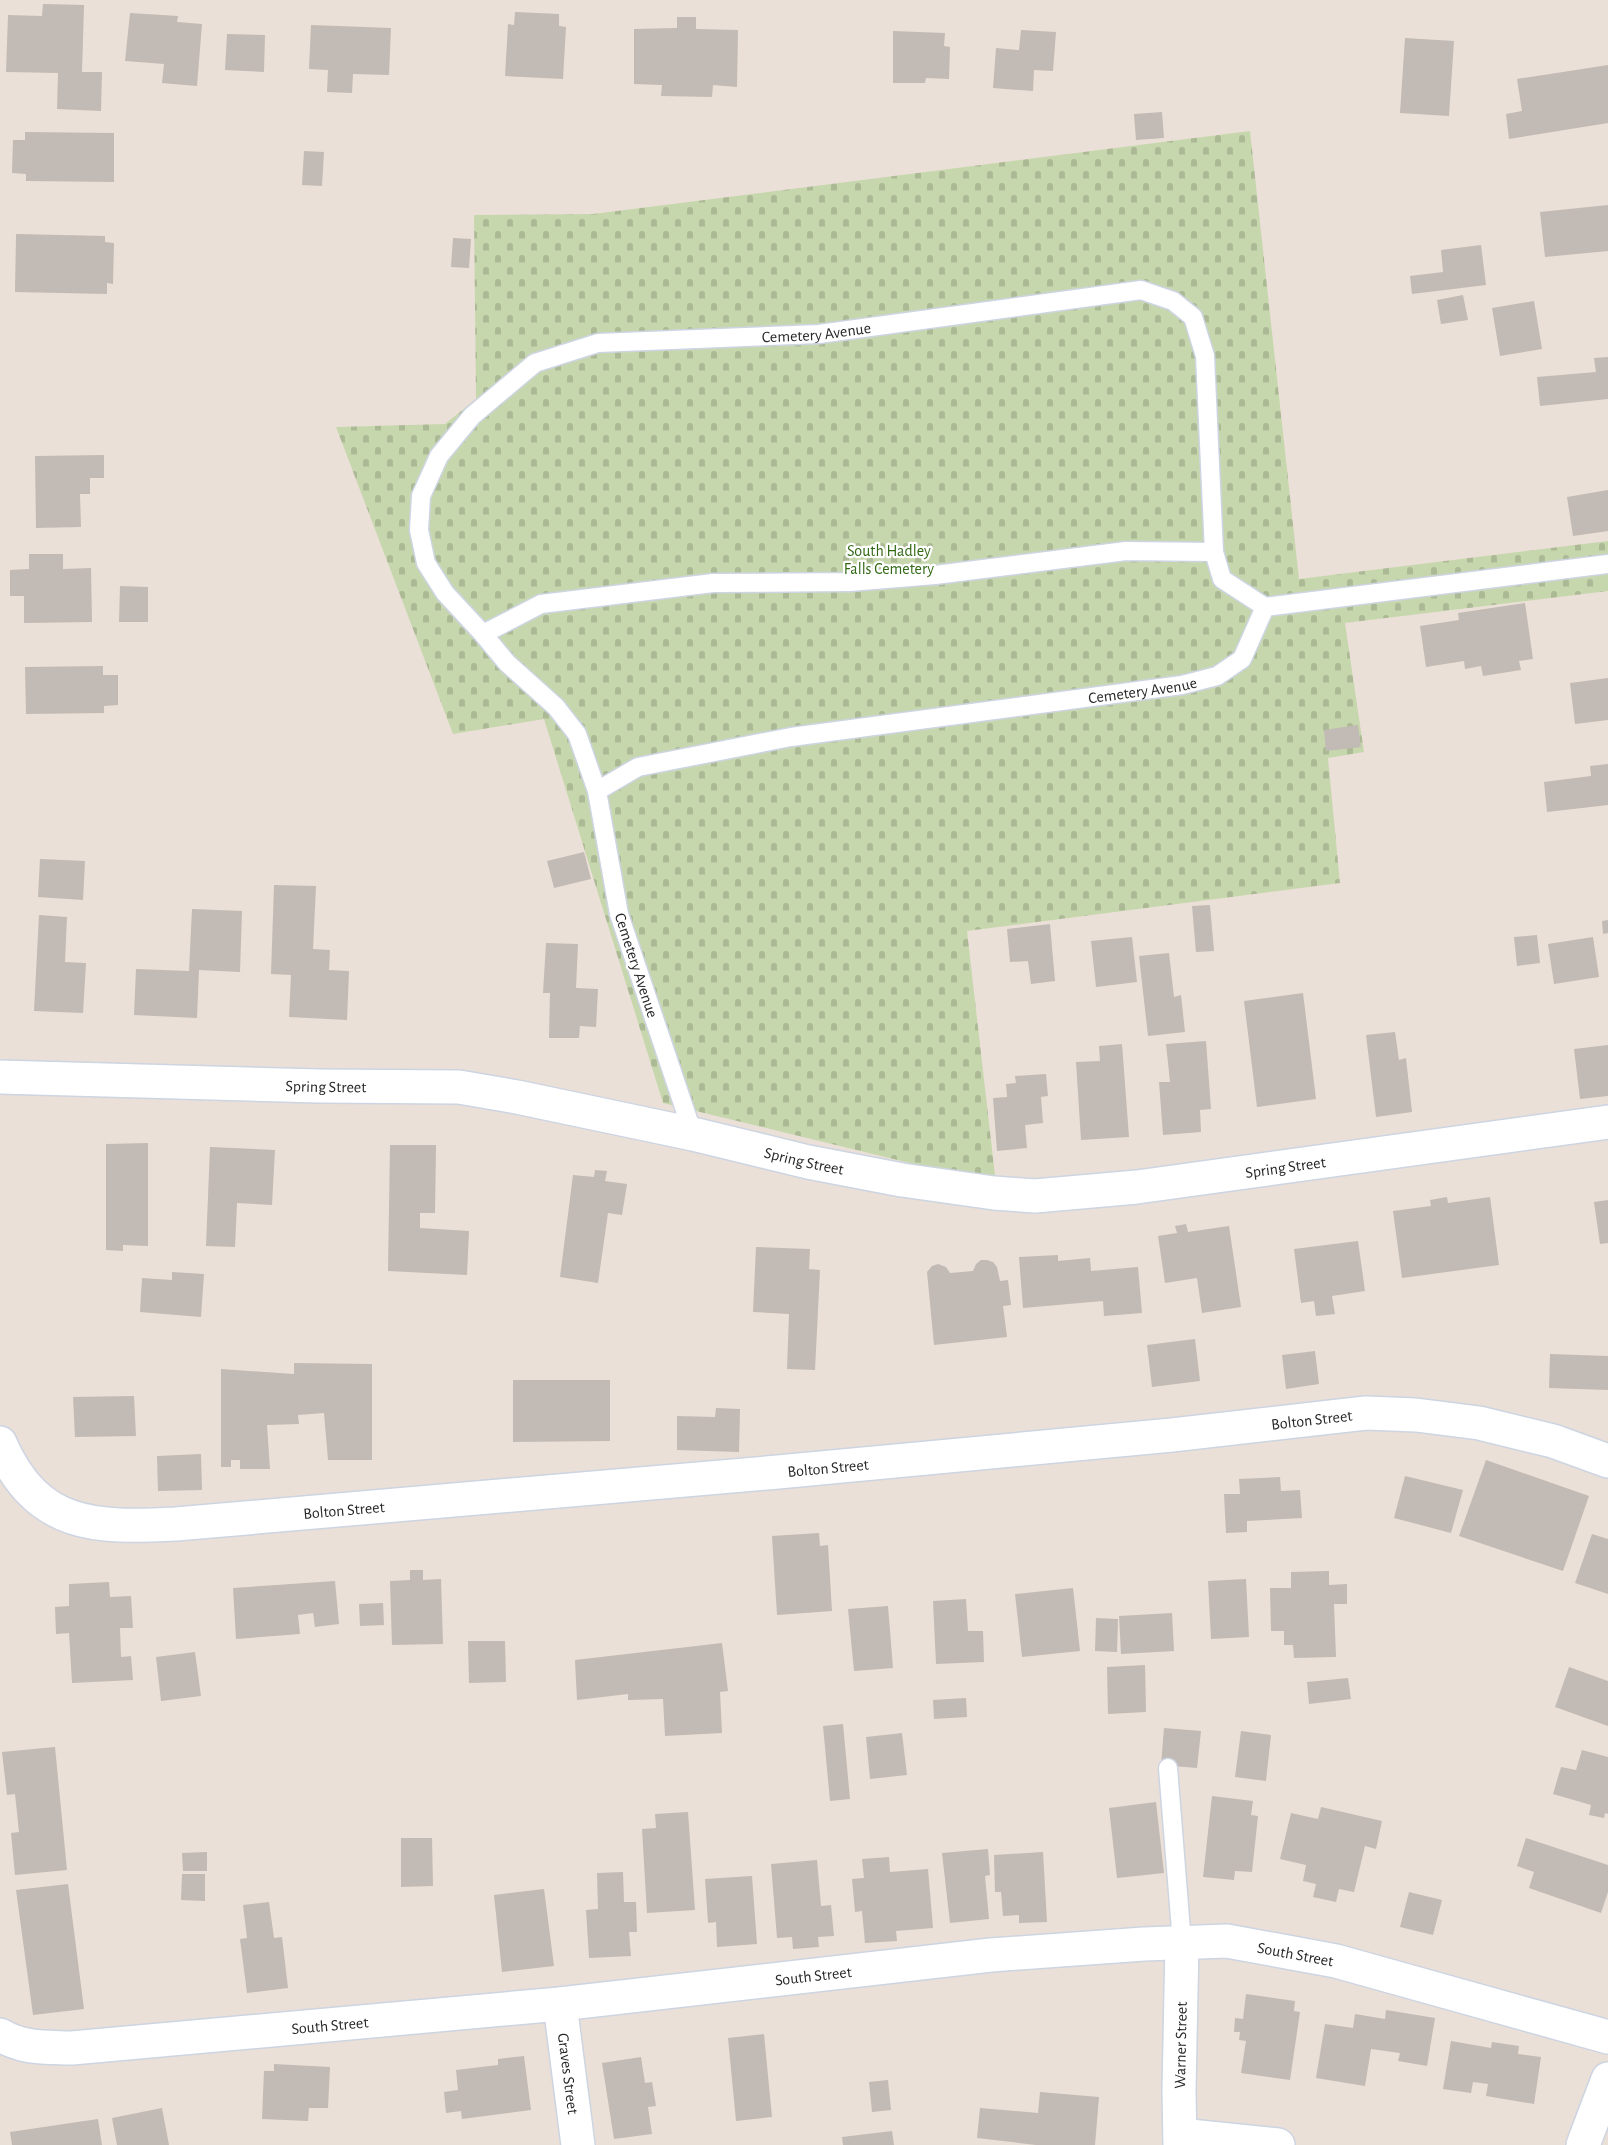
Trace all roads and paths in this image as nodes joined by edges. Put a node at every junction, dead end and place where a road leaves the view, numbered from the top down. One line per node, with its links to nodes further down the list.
1 (1214, 552): 3 (lane, Cemetery Avenue); 4 (lane); 4 (lane, Cemetery Avenue)
2 (1608, 564): 3 (lane)
3 (1265, 607): 5 (lane, Cemetery Avenue)
4 (483, 634): 5 (lane, Cemetery Avenue)
5 (597, 791): 8 (lane, Cemetery Avenue)
6 (0, 1077): 8 (street, Spring Street)
7 (1608, 1122): 8 (street, Spring Street)
8 (693, 1134)
9 (0, 1443): 10 (street, Bolton Street)
10 (1608, 1461)
11 (1168, 1768): 12 (lane)
12 (1182, 1943): 13 (street, South Street); 15 (street, South Street); 17 (street, Warner Street)
13 (560, 2004): 14 (street, South Street); 18 (street, Graves Street)
14 (4, 2037)
15 (1608, 2037)
16 (1608, 2079): 20 (street)
17 (1180, 2140): 19 (street)
18 (578, 2145)
19 (1278, 2145)
20 (1583, 2145)

